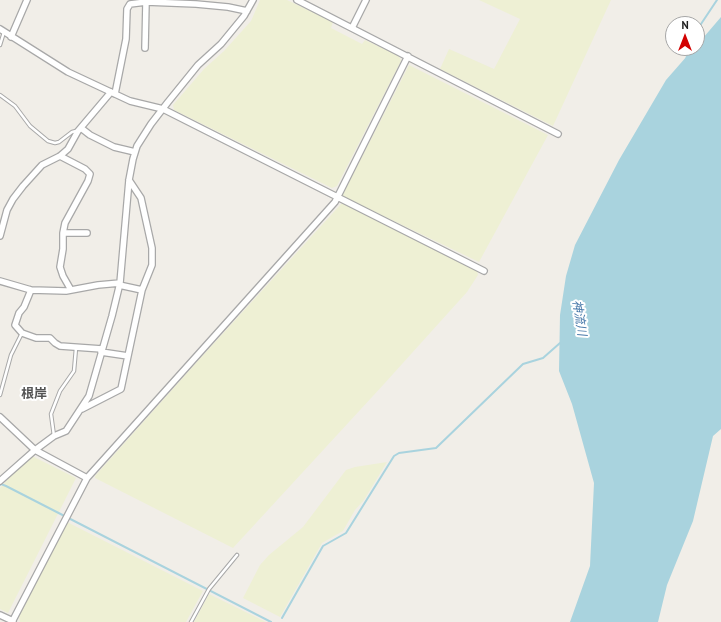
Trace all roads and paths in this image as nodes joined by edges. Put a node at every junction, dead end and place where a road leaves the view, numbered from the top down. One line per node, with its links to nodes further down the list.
1 (27, 0): 9 (street)
2 (253, 0): 6 (street)
3 (297, 0): 7 (street)
4 (366, 0): 7 (street)
5 (146, 2): 6 (street); 11 (street); 13 (street)
6 (247, 11): 15 (street)
7 (352, 28): 12 (street)
8 (2, 30): 9 (street); 10 (lane)
9 (12, 37): 13 (street)
10 (0, 45)
11 (145, 48)
12 (408, 56): 17 (street); 21 (street)
13 (113, 93): 15 (street); 16 (street)
14 (0, 95): 16 (lane)
15 (163, 109): 18 (street); 21 (street)
16 (80, 129): 18 (street); 19 (street)
17 (558, 134)
18 (135, 152): 20 (street)
19 (60, 156): 22 (street); 24 (street)
20 (130, 180): 27 (street); 30 (street)
21 (338, 197): 25 (street); 40 (street)
22 (63, 233): 23 (street); 29 (street)
23 (87, 233)
24 (0, 236)
25 (484, 271)
26 (0, 281): 28 (street)
27 (119, 284): 29 (street); 30 (street); 33 (street)
28 (31, 290): 29 (street); 31 (street)
29 (71, 290)
30 (142, 290): 34 (street)
31 (22, 332): 32 (street); 35 (lane)
32 (76, 347): 33 (street); 38 (lane)
33 (102, 351): 34 (street); 36 (street)
34 (128, 356): 36 (street)
35 (0, 395)
36 (82, 409): 38 (street)
37 (0, 417): 39 (street)
38 (54, 436): 39 (street)
39 (35, 450): 40 (street); 41 (street)
40 (87, 478): 44 (street)
41 (0, 481)
42 (237, 555): 45 (lane)
43 (0, 615): 44 (street)
44 (13, 622)
45 (191, 622)

